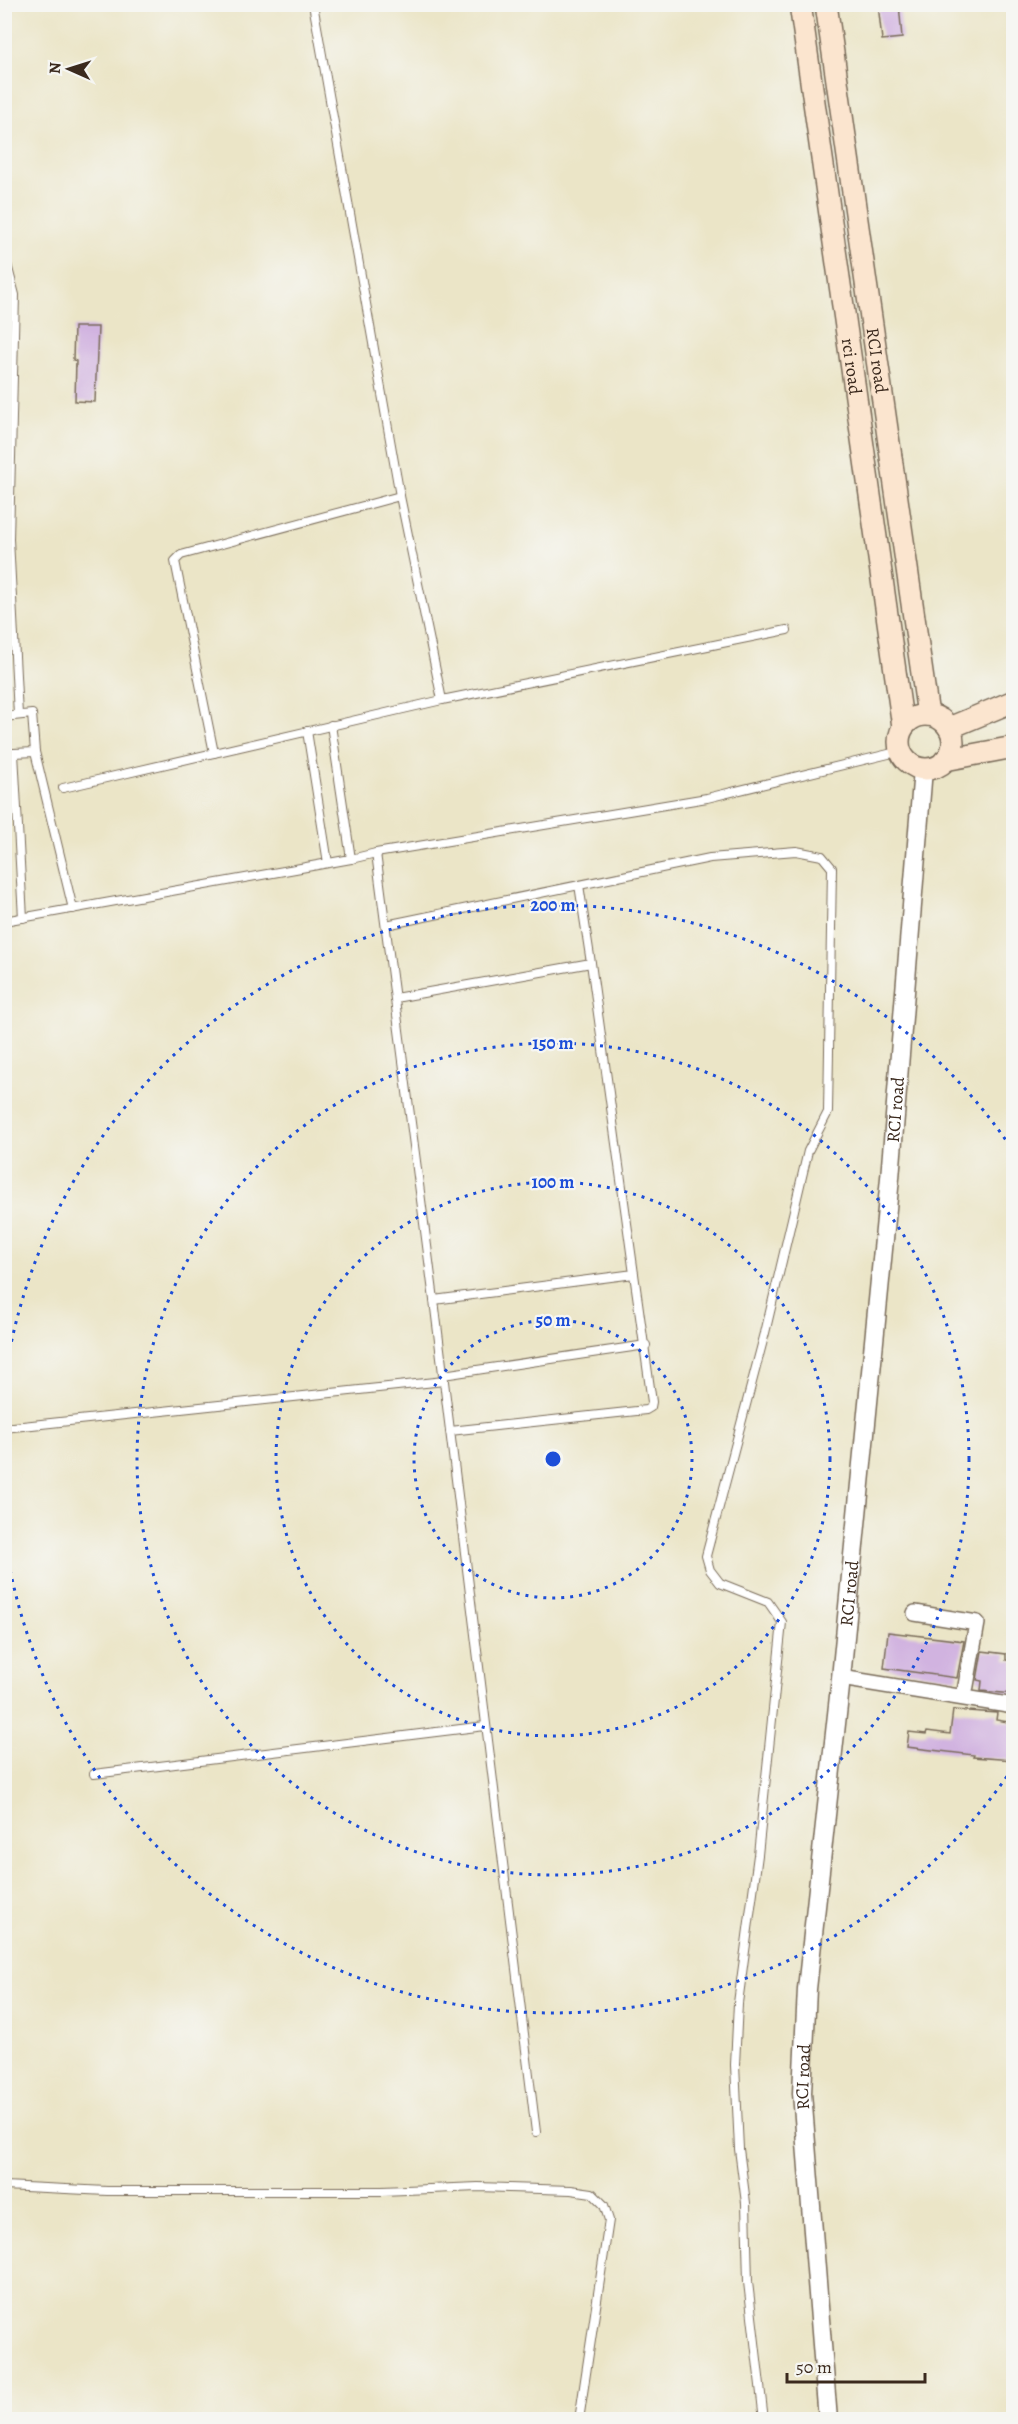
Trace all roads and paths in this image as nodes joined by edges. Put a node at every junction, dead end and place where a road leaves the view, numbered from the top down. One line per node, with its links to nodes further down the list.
1 (313, 4): 6 (lane)
2 (800, 4): 15 (main road, rci road)
3 (826, 4): 12 (main road, RCI road)
4 (4, 253): 5 (lane)
5 (8, 464): 7 (lane)
6 (400, 496): 9 (lane); 22 (lane)
7 (7, 539): 11 (lane)
8 (787, 630): 9 (lane)
9 (442, 700): 14 (lane)
10 (1014, 701): 16 (main road)
11 (18, 715): 13 (lane); 19 (lane)
12 (928, 715): 15 (main road); 16 (main road)
13 (4, 717)
14 (332, 725): 17 (lane); 28 (lane)
15 (903, 727): 20 (main road)
16 (949, 728): 24 (main road)
17 (307, 731): 22 (lane); 29 (lane)
18 (1014, 747): 24 (main road)
19 (35, 752): 21 (lane); 31 (lane)
20 (901, 752): 25 (main road); 27 (lane)
21 (14, 753): 23 (lane); 32 (lane)
22 (214, 753): 26 (lane)
23 (4, 755)
24 (945, 760): 25 (main road)
25 (923, 769): 44 (street, RCI road)
26 (63, 788)
27 (376, 853): 28 (lane); 34 (lane)
28 (351, 859): 29 (lane)
29 (328, 863): 31 (lane)
30 (579, 885): 34 (lane); 35 (lane); 52 (lane)
31 (73, 909): 32 (lane)
32 (23, 918): 33 (lane)
33 (4, 921)
34 (386, 926): 36 (lane)
35 (591, 963): 36 (lane); 37 (lane)
36 (395, 998): 38 (lane)
37 (634, 1274): 38 (lane); 39 (lane)
38 (434, 1300): 40 (lane)
39 (645, 1345): 40 (lane); 42 (lane)
40 (443, 1378): 41 (lane); 42 (lane)
41 (4, 1428)
42 (450, 1431): 47 (lane)
43 (915, 1613): 45 (street)
44 (841, 1678): 45 (street); 53 (street, RCI road)
45 (964, 1697): 46 (street)
46 (1014, 1706)
47 (485, 1726): 48 (lane); 49 (lane)
48 (94, 1774)
49 (536, 2132)
50 (4, 2186): 51 (lane)
51 (579, 2420)
52 (764, 2420)
53 (828, 2420)

